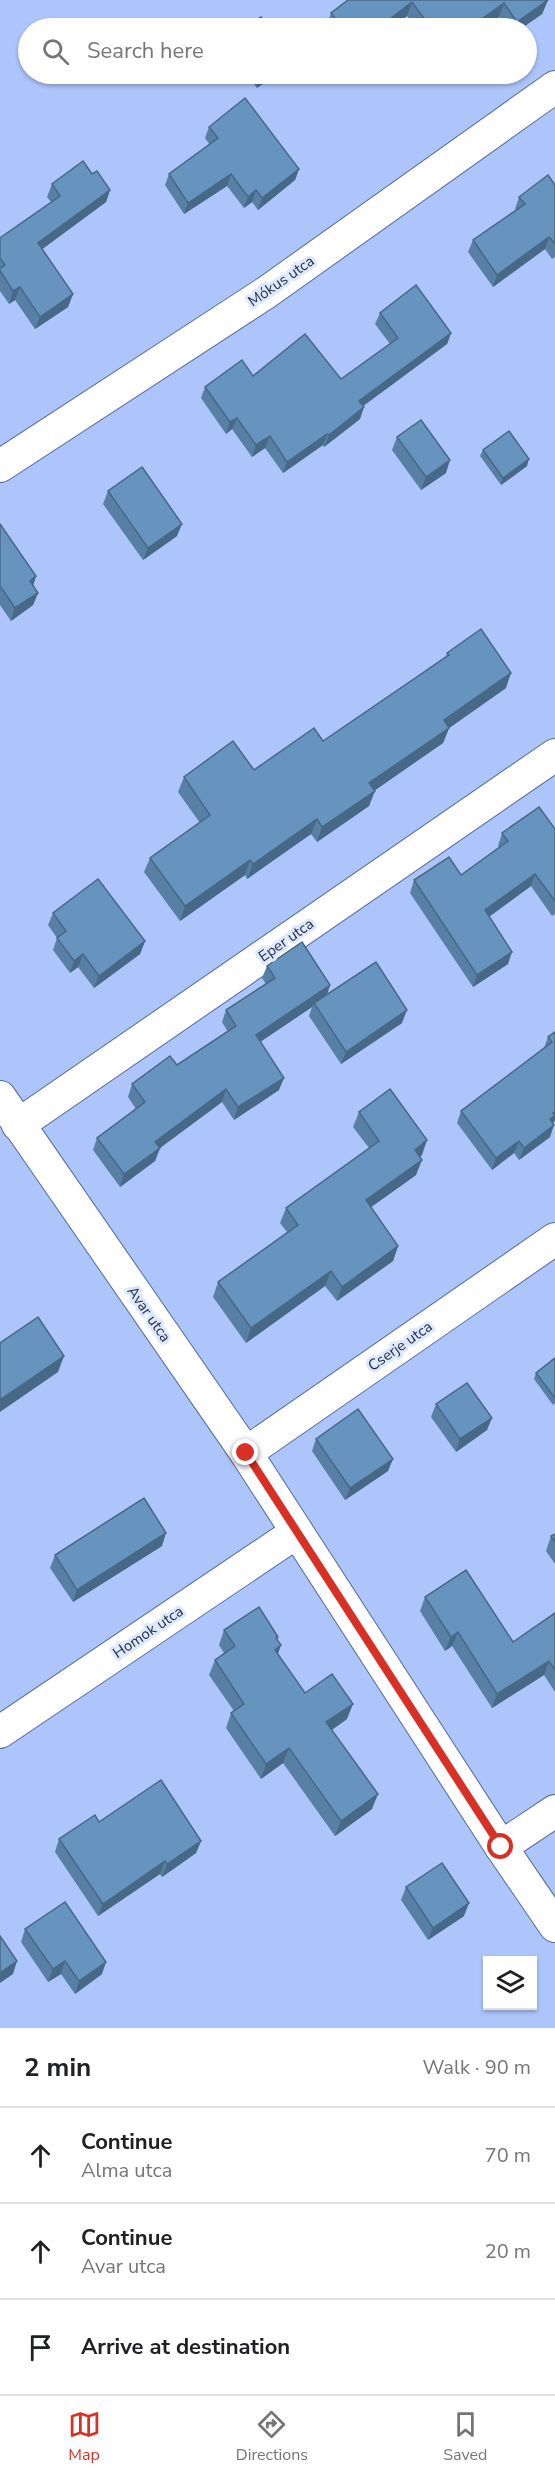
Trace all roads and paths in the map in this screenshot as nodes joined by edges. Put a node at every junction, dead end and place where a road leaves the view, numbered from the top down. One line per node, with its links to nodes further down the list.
1 (555, 87): 2 (street, Mókus utca)
2 (0, 466)
3 (555, 755): 5 (street, Eper utca)
4 (0, 1097): 5 (street, Avar utca)
5 (18, 1125): 7 (street, Avar utca)
6 (555, 1239): 7 (street, Cserje utca)
7 (246, 1453): 8 (street, Avar utca)
8 (297, 1532): 9 (street, Homok utca); 11 (street, Avar utca)
9 (0, 1732)
10 (555, 1811): 11 (street)
11 (501, 1847): 12 (street, Avar utca)
12 (555, 1926)

